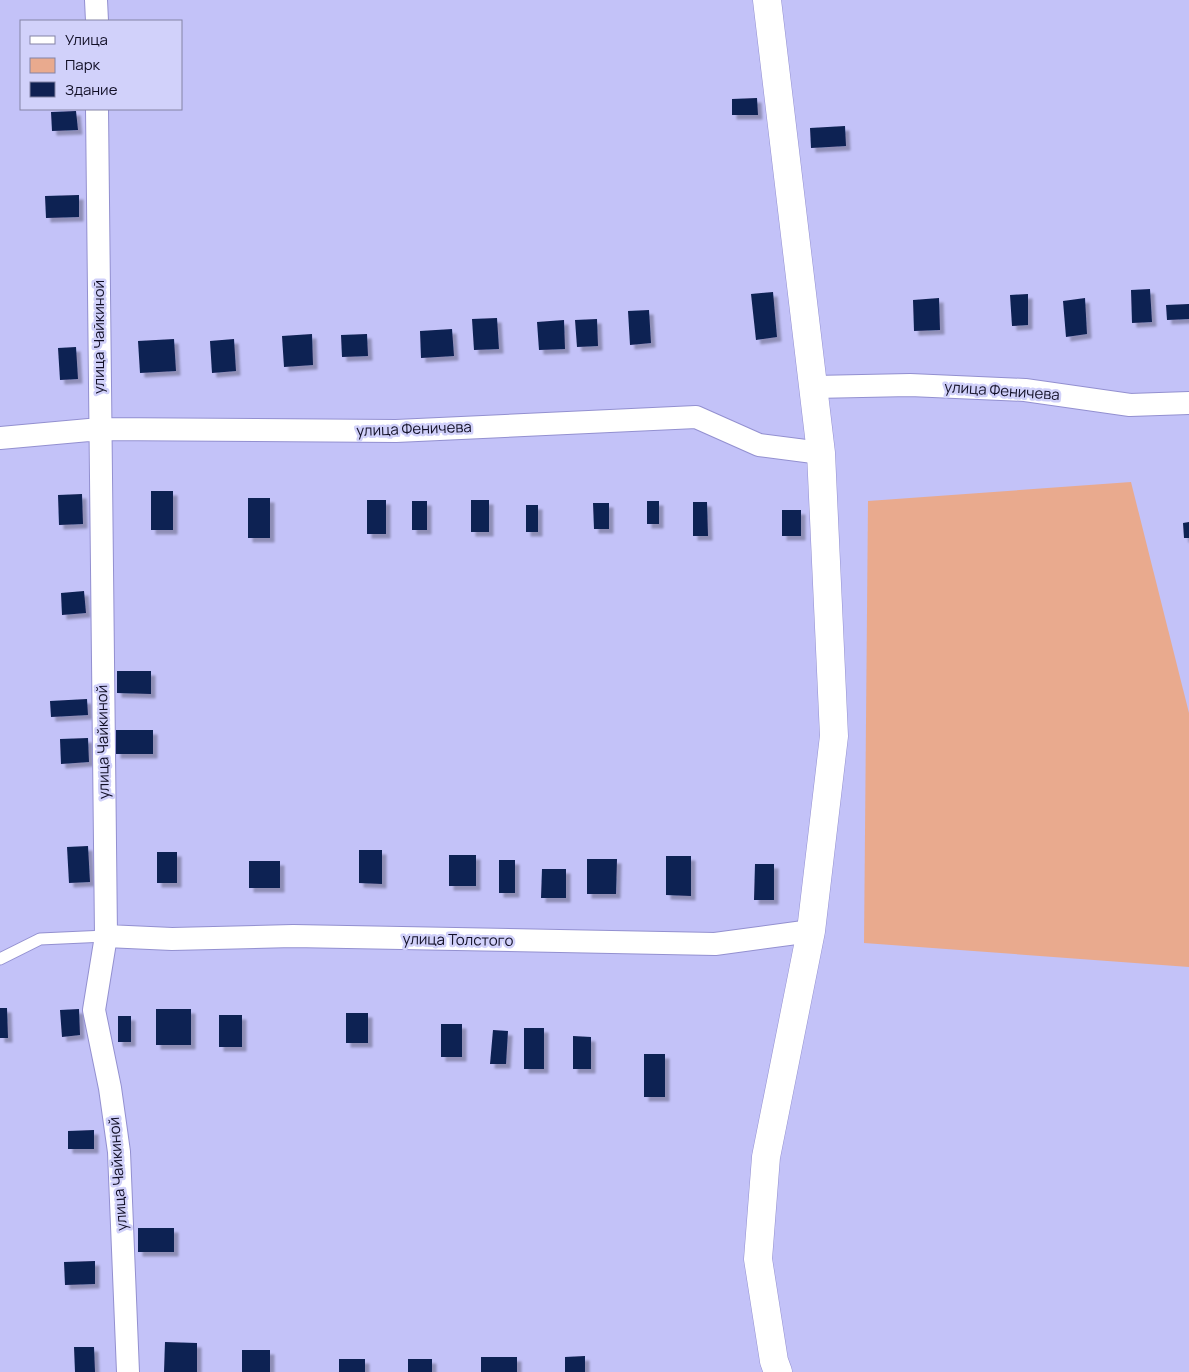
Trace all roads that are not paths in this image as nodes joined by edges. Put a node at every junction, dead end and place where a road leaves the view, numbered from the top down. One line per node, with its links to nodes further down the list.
1 (96, 0): 3 (street)
2 (766, 0): 5 (street)
3 (97, 20)
4 (97, 110): 7 (street, улица Чайкиной)
5 (814, 387): 6 (street, улица Феничева); 9 (street)
6 (1189, 403)
7 (100, 429): 8 (street, улица Феничева); 9 (street, улица Феничева); 11 (street, улица Чайкиной)
8 (0, 438)
9 (821, 453): 10 (street)
10 (810, 931): 11 (street, улица Толстого); 14 (street)
11 (106, 936): 12 (lane); 13 (street, улица Чайкиной)
12 (0, 959)
13 (128, 1372)
14 (778, 1372)

